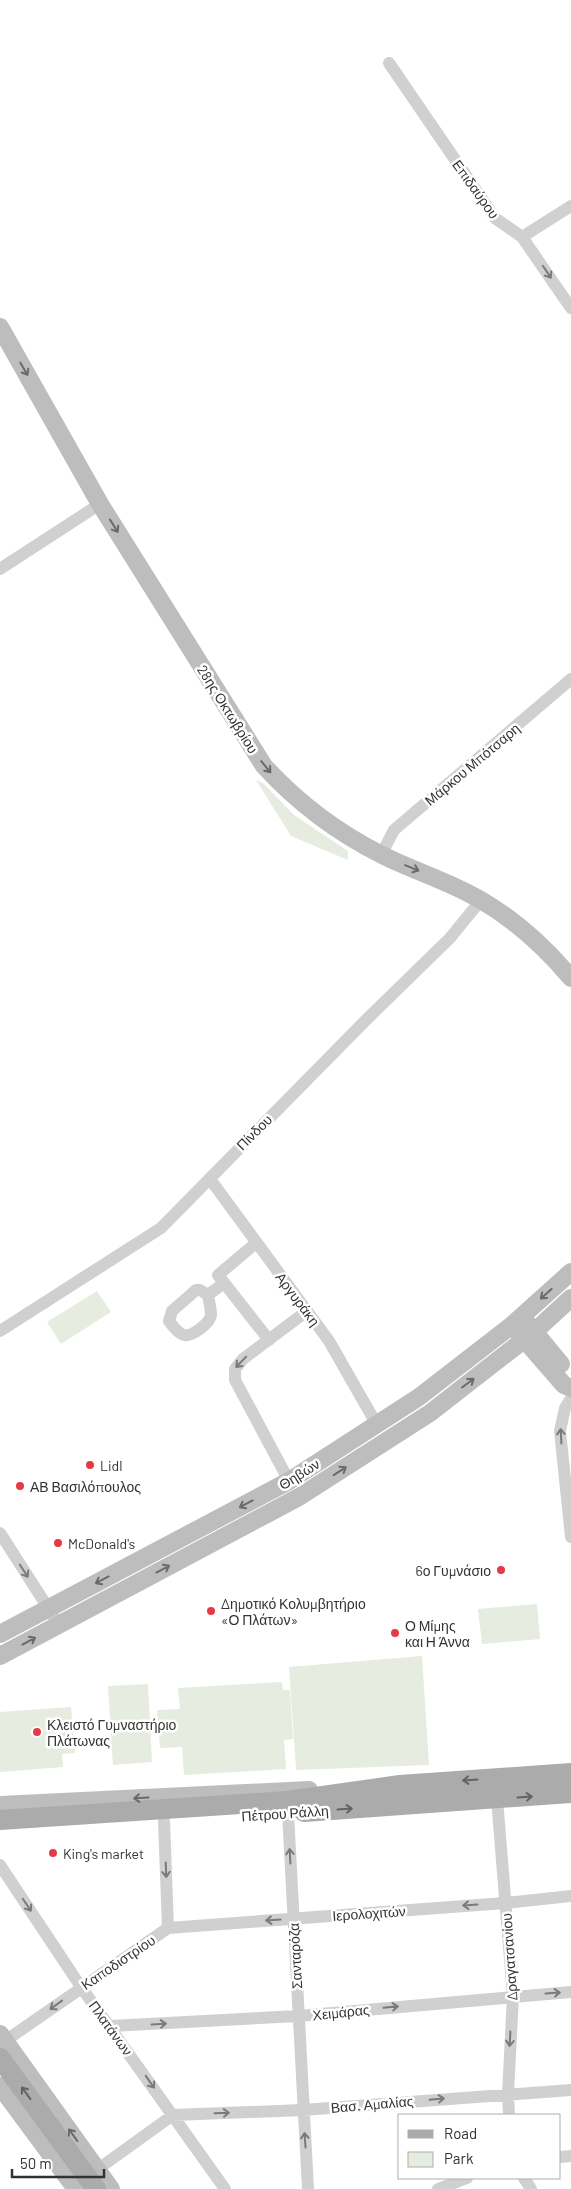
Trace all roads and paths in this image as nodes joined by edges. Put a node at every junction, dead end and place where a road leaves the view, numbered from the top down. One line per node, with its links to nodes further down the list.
1 (389, 63): 3 (street, Επιδαύρου)
2 (571, 206): 3 (street)
3 (522, 237): 4 (street, Επιδαύρου, one-way to 4)
4 (571, 308)
5 (0, 327): 6 (main road, 28ης Οκτωβρίου, one-way to 6)
6 (100, 504): 7 (street); 9 (main road, 28ης Οκτωβρίου, one-way to 9)
7 (0, 569)
8 (571, 679): 9 (street, Μάρκου Μπότσαρη)
9 (381, 855): 10 (main road, 28ης Οκτωβρίου, one-way to 10)
10 (481, 900): 11 (main road, 28ης Οκτωβρίου); 12 (street, Πίνδου)
11 (571, 978)
12 (210, 1179): 13 (street, Αργυράκη); 20 (street, Πίνδου)
13 (256, 1243): 15 (street); 18 (street, Αργυράκη)
14 (571, 1272): 19 (main road, Θηβών, one-way to 19)
15 (224, 1283): 16 (street); 22 (street)
16 (208, 1295)
17 (571, 1298): 21 (main road, Θηβών)
18 (307, 1311): 22 (street); 26 (street, Αργυράκη)
19 (517, 1321): 21 (main road); 26 (main road, Θηβών)
20 (0, 1331)
21 (529, 1336): 23 (main road); 24 (main road); 31 (main road, Θηβών, one-way to 21)
22 (269, 1340): 27 (street, one-way to 27)
23 (571, 1376)
24 (571, 1388)
25 (571, 1398): 29 (street, one-way to 25)
26 (377, 1425): 27 (main road, Θηβών)
27 (289, 1481): 30 (main road, Θηβών, one-way to 30)
28 (0, 1533): 30 (street, one-way to 30)
29 (571, 1537)
30 (48, 1609): 31 (street); 32 (main road, Θηβών)
31 (59, 1625): 33 (main road, Θηβών, one-way to 31)
32 (0, 1634)
33 (0, 1656)
34 (571, 1773): 35 (main road, Πέτρου Ράλλη, one-way to 35)
35 (400, 1785): 38 (main road, Πέτρου Ράλλη, one-way to 38); 40 (main road, Πέτρου Ράλλη)
36 (571, 1794): 37 (main road, Πέτρου Ράλλη, one-way to 36)
37 (497, 1798): 39 (main road, Πέτρου Ράλλη, one-way to 37); 45 (street, Δραγατσανίου)
38 (0, 1805)
39 (288, 1813): 41 (main road, Πέτρου Ράλλη); 46 (street, Σανταρόζα, one-way to 39)
40 (0, 1820)
41 (164, 1822): 42 (main road, Πέτρου Ράλλη); 47 (street, Καποδιστρίου, one-way to 47)
42 (0, 1833)
43 (0, 1865): 48 (street, Πλατάνων, one-way to 48)
44 (571, 1896): 45 (street, Ιερολοχιτών)
45 (505, 1903): 46 (street, Ιερολοχιτών, one-way to 46); 50 (street, Δραγατσανίου)
46 (294, 1919): 47 (street, Ιερολοχιτών, one-way to 47); 51 (street, Σανταρόζα)
47 (168, 1928): 48 (street, Καποδιστρίου)
48 (81, 1987): 52 (street, Πλατάνων); 53 (street, Καποδιστρίου, one-way to 53)
49 (571, 1992): 50 (street, Χειμάρας, one-way to 49)
50 (512, 1996): 51 (street, Χειμάρας, one-way to 50); 56 (street, Δραγατσανίου, one-way to 56)
51 (298, 2016): 52 (street, Χειμάρας, one-way to 51); 57 (street, Σανταρόζα)
52 (111, 2026): 59 (street, Πλατάνων, one-way to 59)
53 (2, 2044): 60 (main road, one-way to 53); 63 (main road, one-way to 53)
54 (0, 2086): 62 (main road)
55 (571, 2090): 56 (street, Βασ. Αμαλίας)
56 (508, 2094): 57 (street, Βασ. Αμαλίας, one-way to 56); 58 (street, Δραγατσανίου)
57 (303, 2110): 59 (street, Βασ. Αμαλίας, one-way to 57); 66 (street, Σανταρόζα, one-way to 57)
58 (509, 2114)
59 (173, 2116): 60 (street); 65 (street, Πλατάνων)
60 (98, 2169): 64 (main road)
61 (464, 2179): 67 (street)
62 (73, 2188)
63 (96, 2189)
64 (111, 2189)
65 (225, 2189)
66 (308, 2189)
67 (438, 2189)

